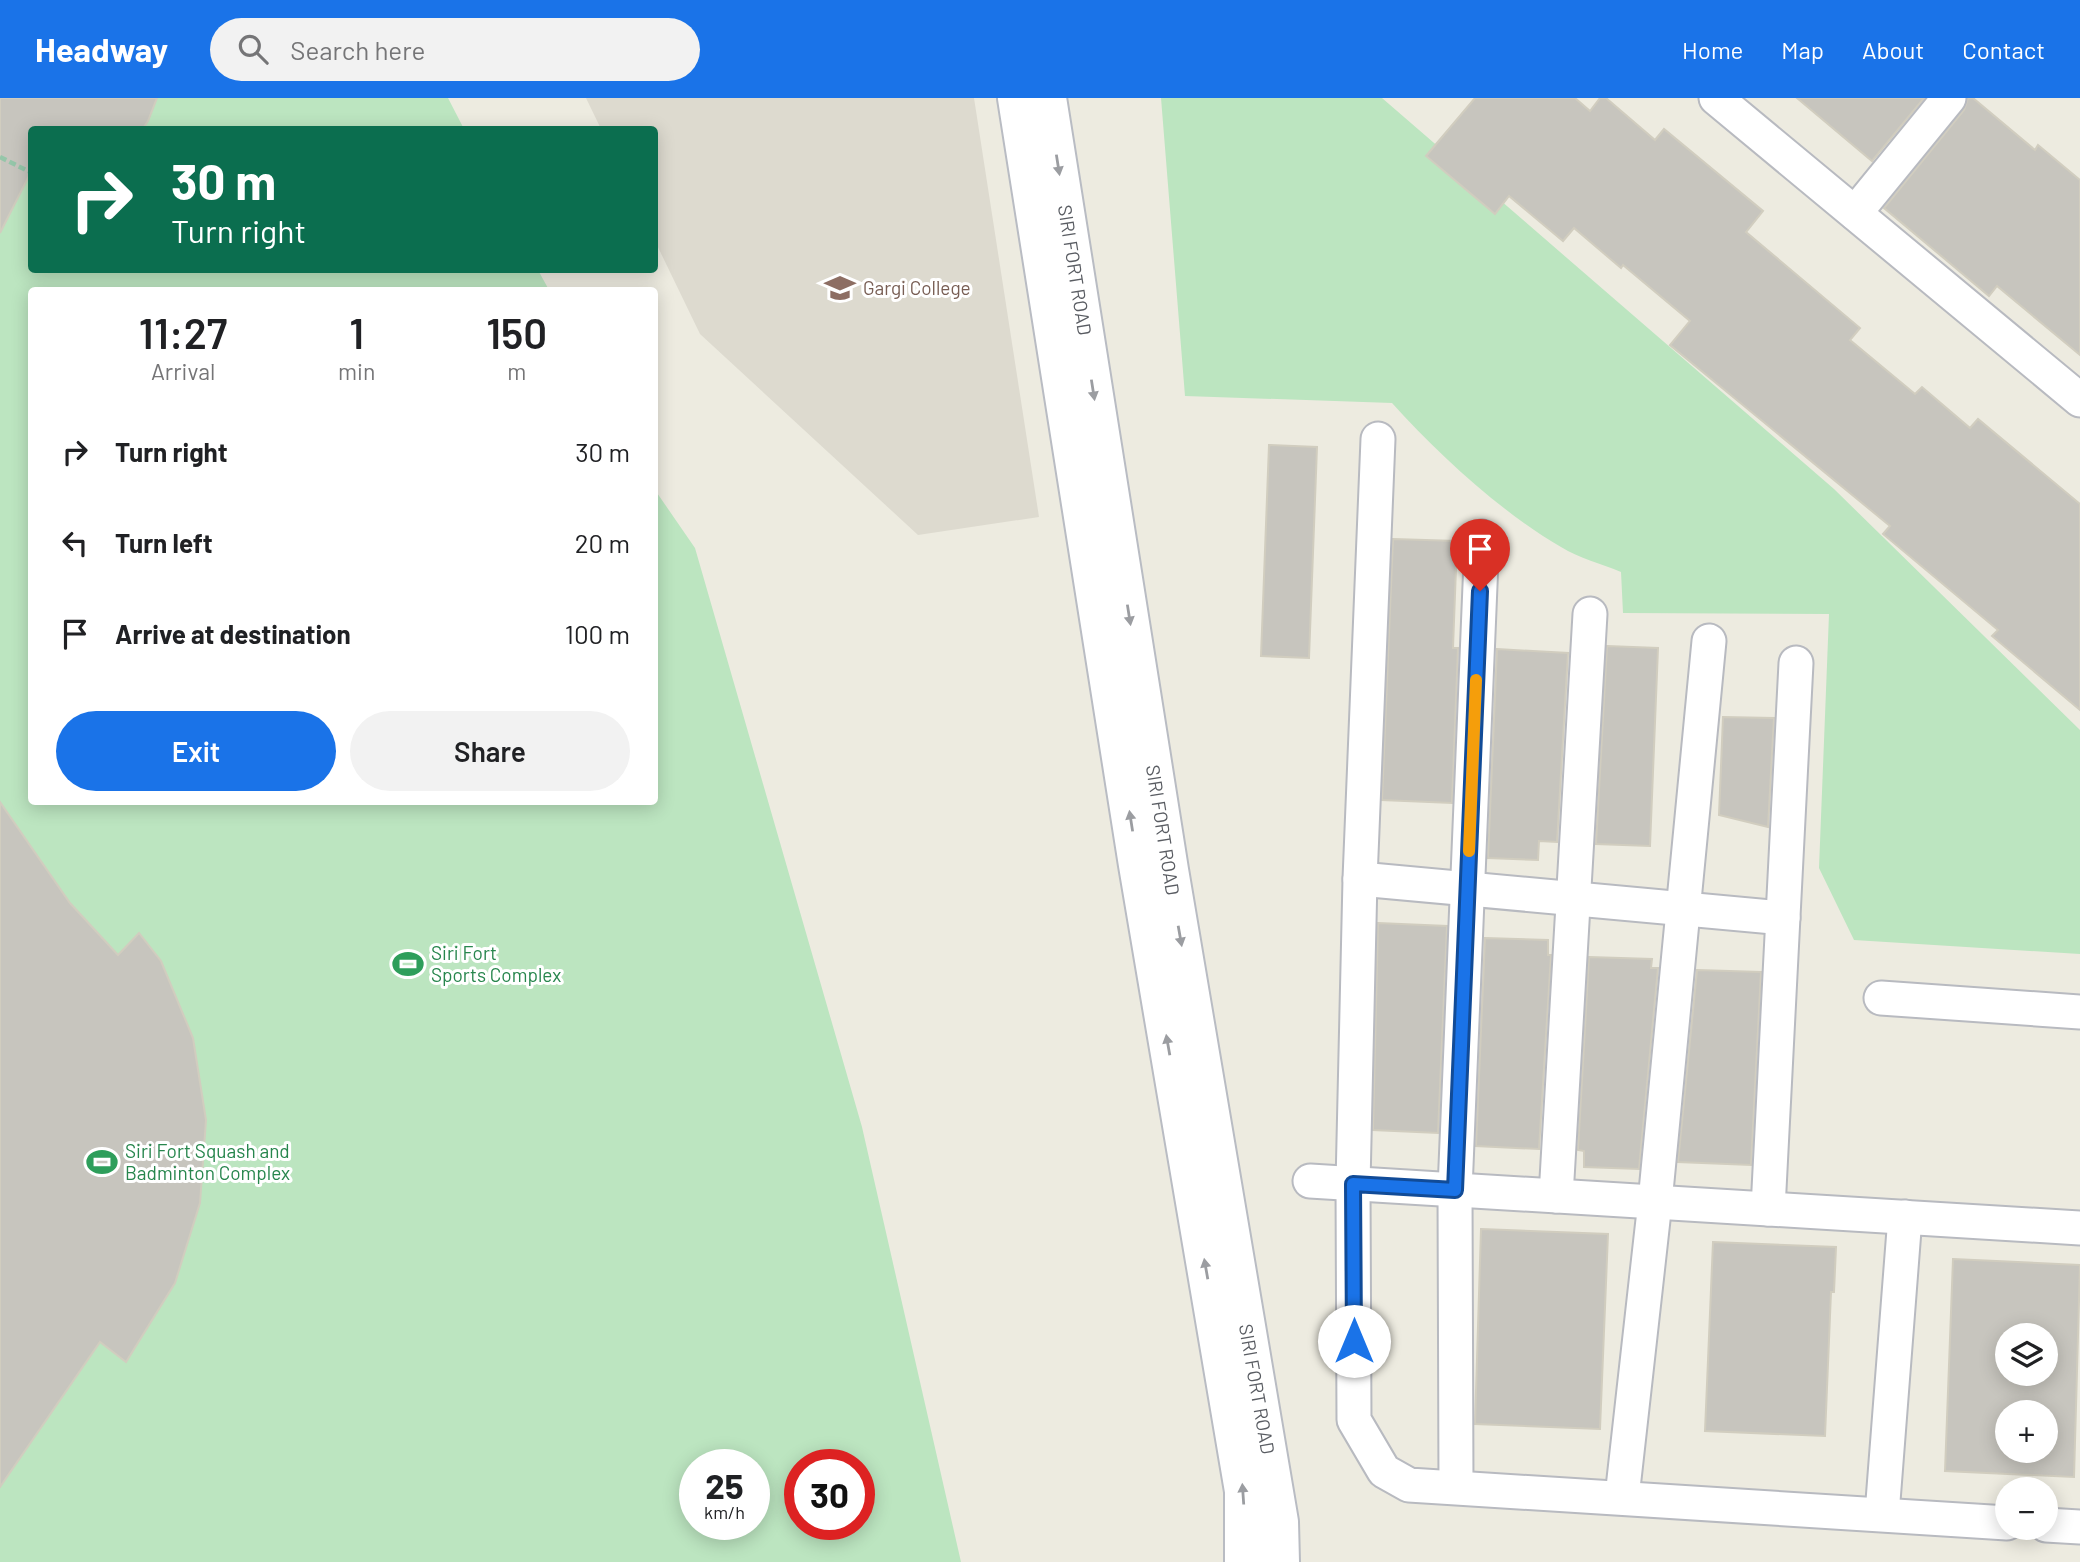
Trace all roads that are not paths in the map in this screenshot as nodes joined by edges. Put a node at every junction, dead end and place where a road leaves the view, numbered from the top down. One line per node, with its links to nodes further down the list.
1 (1017, 98): 33 (street, SIRI FORT ROAD, one-way to 1)
2 (1047, 98): 34 (street, SIRI FORT ROAD, one-way to 34)
3 (1716, 98): 5 (street)
4 (1948, 98): 5 (street)
5 (1855, 213): 6 (street)
6 (2080, 400)
7 (1378, 439): 12 (street)
8 (1482, 537): 13 (street)
9 (1590, 614): 14 (street)
10 (1709, 641): 15 (street)
11 (1796, 663): 16 (street)
12 (1360, 879): 13 (street); 20 (street)
13 (1468, 888): 14 (street); 21 (street)
14 (1575, 898): 15 (street); 22 (street)
15 (1683, 908): 16 (street); 23 (street)
16 (1783, 918): 24 (street)
17 (1881, 998): 18 (street)
18 (2080, 1012)
19 (1310, 1181): 20 (street)
20 (1353, 1184): 21 (street); 27 (street)
21 (1455, 1190): 22 (street); 27 (street)
22 (1556, 1196): 23 (street)
23 (1655, 1202): 24 (street); 28 (street)
24 (1768, 1209): 25 (street)
25 (1905, 1217): 26 (street); 29 (street)
26 (2080, 1228)
27 (1456, 1486): 28 (street)
28 (1622, 1497): 29 (street)
29 (1882, 1514): 30 (street)
30 (1995, 1521)
31 (2058, 1526): 32 (street)
32 (2080, 1527)
33 (1244, 1562)
34 (1280, 1562)

